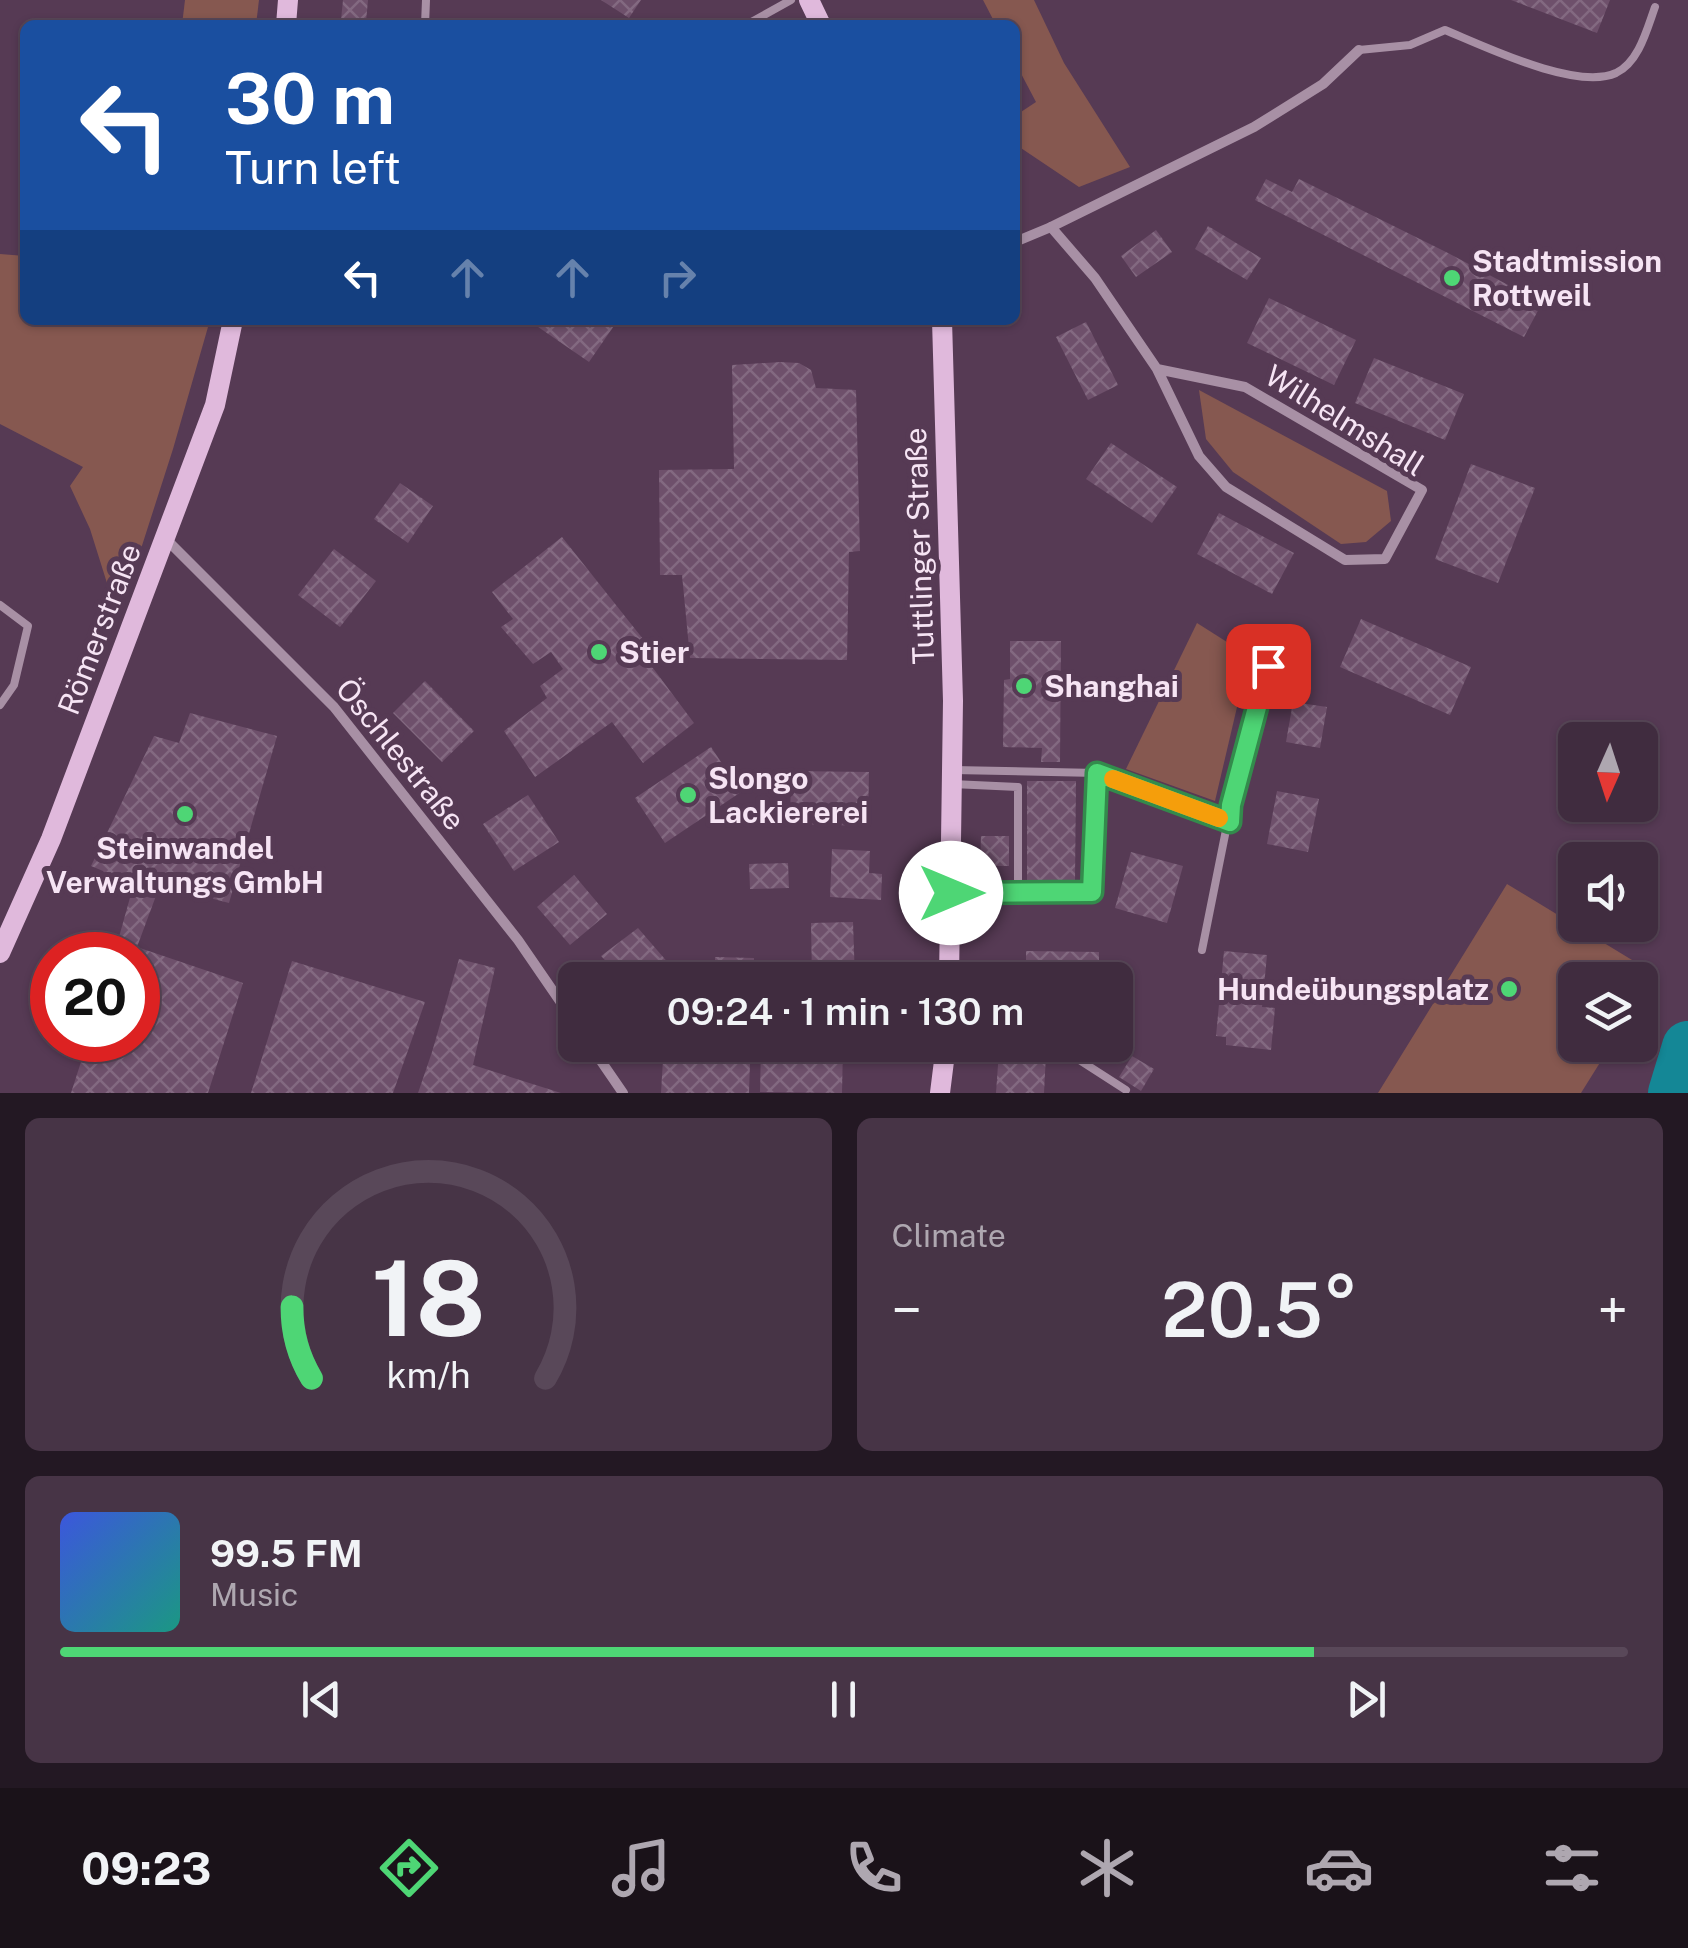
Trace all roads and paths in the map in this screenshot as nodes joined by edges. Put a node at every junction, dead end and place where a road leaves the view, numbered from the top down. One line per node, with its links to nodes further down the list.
1 (791, 0): 3 (lane)
2 (1654, 7): 4 (lane)
3 (755, 20)
4 (1358, 50): 5 (street)
5 (1051, 227): 6 (street); 9 (street, Wilhelmshall)
6 (1020, 240)
7 (232, 325): 10 (street, Römerstraße)
8 (942, 325): 15 (street, Tuttlinger Straße)
9 (1158, 369): 9 (street, Wilhelmshall)
10 (165, 538): 20 (street, Römerstraße); 22 (street, Öschlestraße)
11 (0, 605): 13 (lane)
12 (1268, 666): 16 (lane)
13 (0, 704)
14 (1097, 773): 15 (lane); 16 (lane); 17 (lane)
15 (952, 777): 17 (lane); 18 (street, Tuttlinger Straße)
16 (1230, 822): 19 (lane)
17 (1018, 892): 18 (lane)
18 (951, 893): 21 (street, Tuttlinger Straße)
19 (1202, 950)
20 (0, 952)
21 (949, 962)
22 (558, 998)
23 (602, 1062): 27 (street)
24 (944, 1062): 28 (street)
25 (1082, 1062): 26 (lane)
26 (1126, 1090)
27 (623, 1093)
28 (940, 1093)

